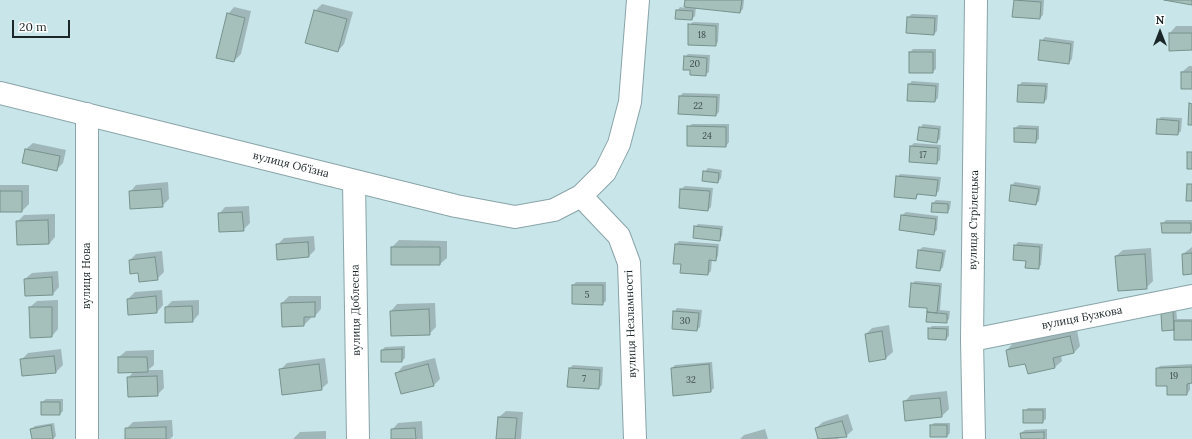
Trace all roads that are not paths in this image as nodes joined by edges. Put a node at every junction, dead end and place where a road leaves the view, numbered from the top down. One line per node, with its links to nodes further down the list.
1 (638, 0): 6 (street)
2 (976, 0): 8 (street, вулиця Стрілецька)
3 (0, 93): 4 (street, вулиця Об'їзна)
4 (87, 114): 5 (street, вулиця Об'їзна); 9 (street, вулиця Нова)
5 (354, 181): 6 (street, вулиця Об'їзна); 10 (street, вулиця Доблесна)
6 (581, 196): 11 (street, вулиця Незламності)
7 (1192, 296): 8 (street, вулиця Бузкова)
8 (972, 340): 12 (street, вулиця Стрілецька)
9 (87, 439)
10 (358, 439)
11 (635, 439)
12 (974, 439)

